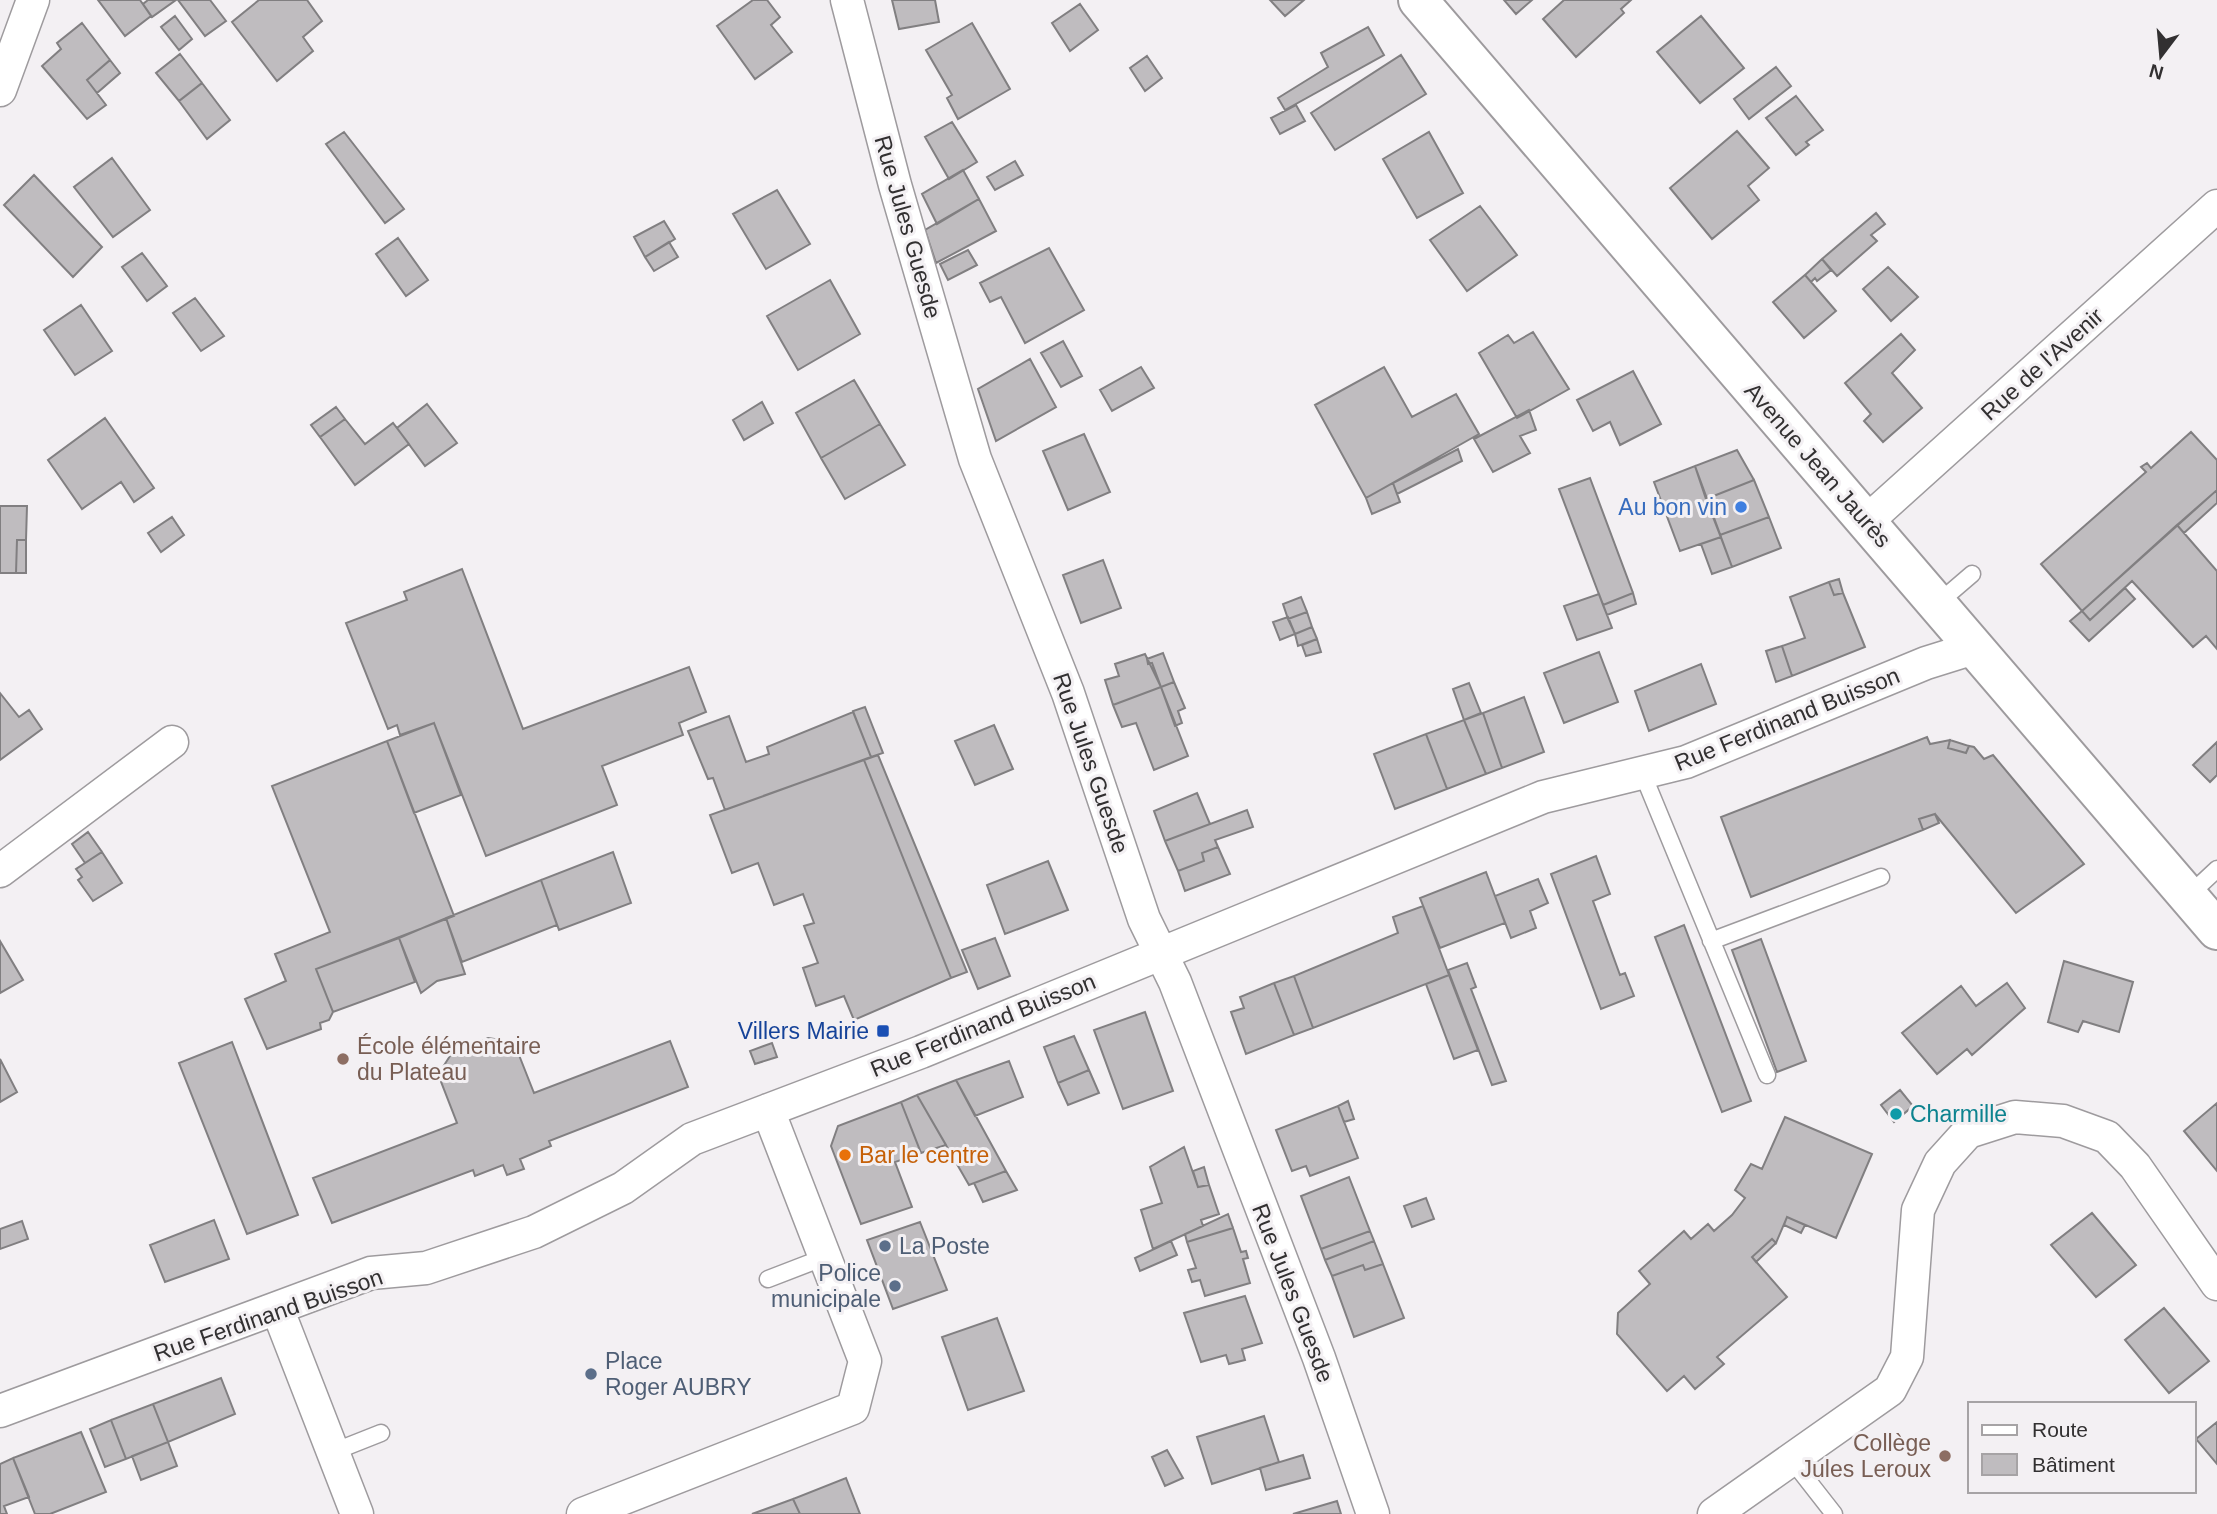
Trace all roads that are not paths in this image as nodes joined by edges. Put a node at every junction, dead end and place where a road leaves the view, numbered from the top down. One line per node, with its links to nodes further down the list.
1 (33, 0): 4 (street)
2 (847, 0): 18 (street, Rue Jules Guesde)
3 (1418, 0): 6 (main road, Avenue Jean Jaurès)
4 (0, 90)
5 (2217, 206): 6 (street, Rue de l'Avenir)
6 (1866, 522): 8 (main road, Avenue Jean Jaurès)
7 (1972, 574): 8 (lane)
8 (1937, 604): 9 (main road, Avenue Jean Jaurès)
9 (1975, 648): 11 (street, Rue Ferdinand Buisson); 15 (main road, Avenue Jean Jaurès)
10 (172, 742): 13 (street)
11 (1642, 772): 17 (lane); 18 (street, Rue Ferdinand Buisson)
12 (2217, 869): 15 (lane)
13 (0, 871)
14 (1881, 877): 17 (lane)
15 (2188, 896): 16 (main road, Avenue Jean Jaurès)
16 (2217, 930)
17 (1711, 941): 19 (lane)
18 (1163, 955): 20 (street, Rue Ferdinand Buisson); 32 (street, Rue Jules Guesde)
19 (1766, 1075)
20 (768, 1110): 21 (street); 24 (street, Rue Ferdinand Buisson)
21 (825, 1257): 22 (lane); 29 (street)
22 (768, 1279)
23 (2217, 1284): 28 (street)
24 (277, 1308): 25 (street, Rue Ferdinand Buisson); 27 (street)
25 (0, 1411)
26 (381, 1433): 27 (lane)
27 (333, 1451): 30 (street)
28 (1791, 1460): 33 (street); 34 (lane)
29 (645, 1503): 31 (street)
30 (357, 1514)
31 (583, 1514)
32 (1373, 1514)
33 (1714, 1514)
34 (1833, 1514)

